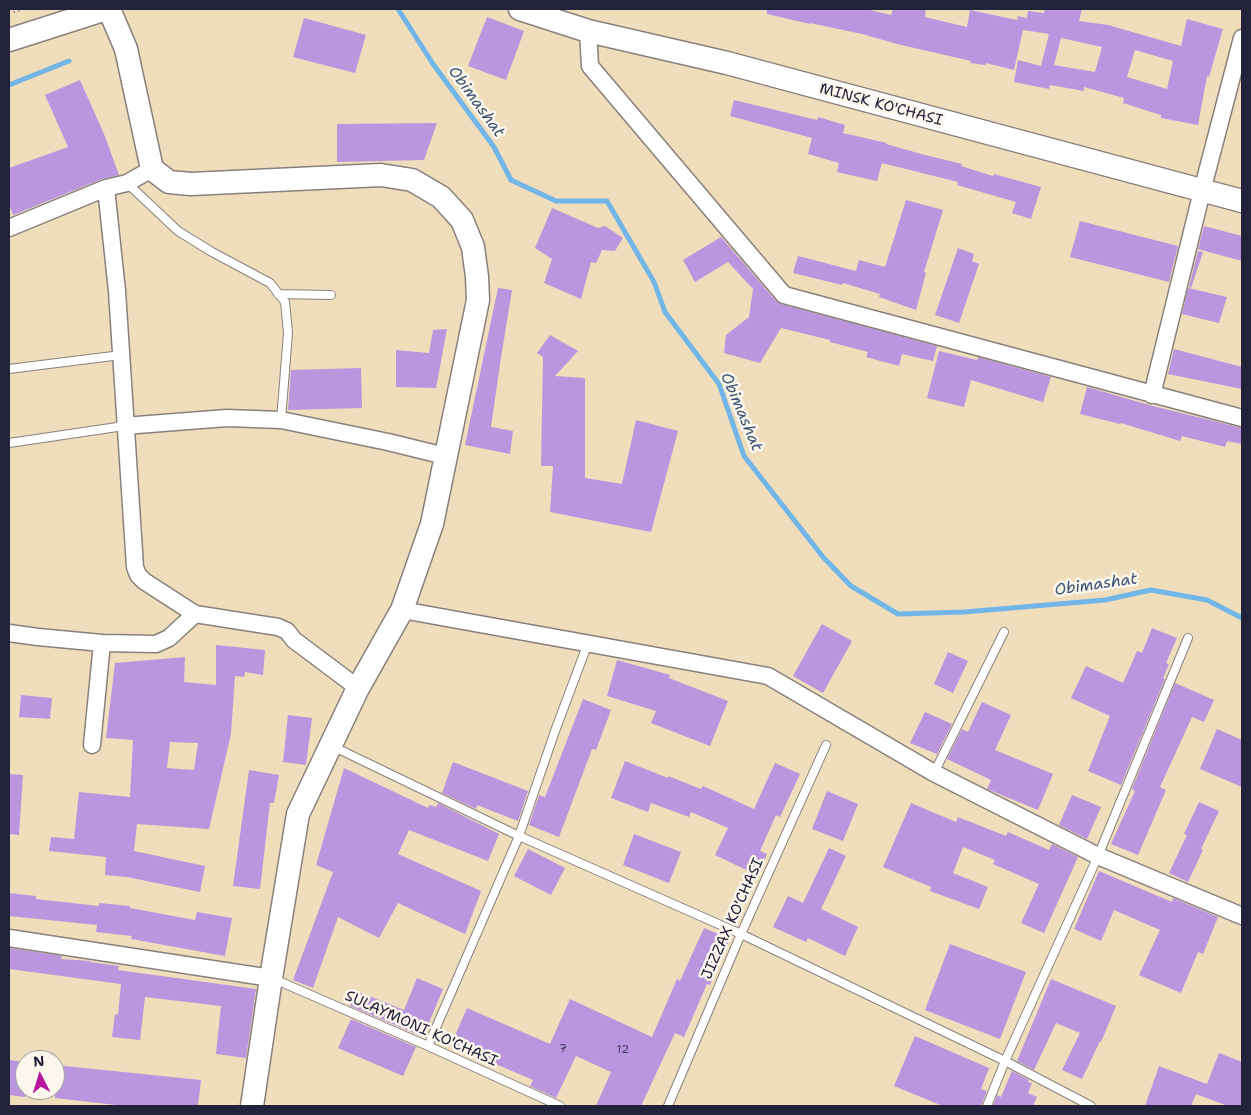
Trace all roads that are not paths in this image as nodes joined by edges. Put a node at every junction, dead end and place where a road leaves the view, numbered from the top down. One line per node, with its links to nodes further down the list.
1 (108, 9): 5 (street); 6 (street)
2 (520, 9): 3 (street, MINSK KO'CHASI)
3 (588, 31): 9 (street, MINSK KO'CHASI); 16 (street)
4 (1242, 38): 9 (street)
5 (9, 40)
6 (152, 169): 7 (street); 21 (street)
7 (127, 183): 8 (street); 12 (lane)
8 (106, 188): 11 (street); 14 (street)
9 (1202, 191): 10 (street, MINSK KO'CHASI); 16 (street)
10 (1242, 201)
11 (9, 228)
12 (278, 294): 13 (lane); 18 (lane)
13 (331, 294)
14 (121, 355): 15 (lane); 19 (street)
15 (9, 369)
16 (1152, 395): 17 (street)
17 (1242, 418)
18 (281, 420): 19 (street); 21 (street)
19 (124, 426): 20 (lane); 23 (street)
20 (9, 443)
21 (445, 456): 22 (street)
22 (402, 610): 28 (street); 29 (street)
23 (195, 614): 27 (street); 29 (street)
24 (9, 632): 27 (street)
25 (1004, 632): 33 (lane)
26 (1188, 638): 35 (lane)
27 (102, 642): 30 (street)
28 (588, 643): 33 (street); 34 (lane)
29 (358, 688): 31 (street)
30 (92, 745)
31 (331, 745): 34 (lane); 39 (street)
32 (826, 745): 37 (lane, JIZZAX KO'CHASI)
33 (934, 773): 35 (street)
34 (519, 836): 37 (lane); 40 (lane)
35 (1098, 856): 36 (street); 41 (lane)
36 (1242, 916)
37 (741, 934): 41 (lane); 44 (lane, JIZZAX KO'CHASI)
38 (9, 938): 39 (street)
39 (271, 978): 40 (lane, SULAYMONI KO'CHASI); 42 (street)
40 (428, 1046): 43 (lane, SULAYMONI KO'CHASI)
41 (1005, 1061): 45 (lane); 46 (lane)
42 (252, 1106)
43 (560, 1106)
44 (668, 1106)
45 (987, 1106)
46 (1091, 1106)

